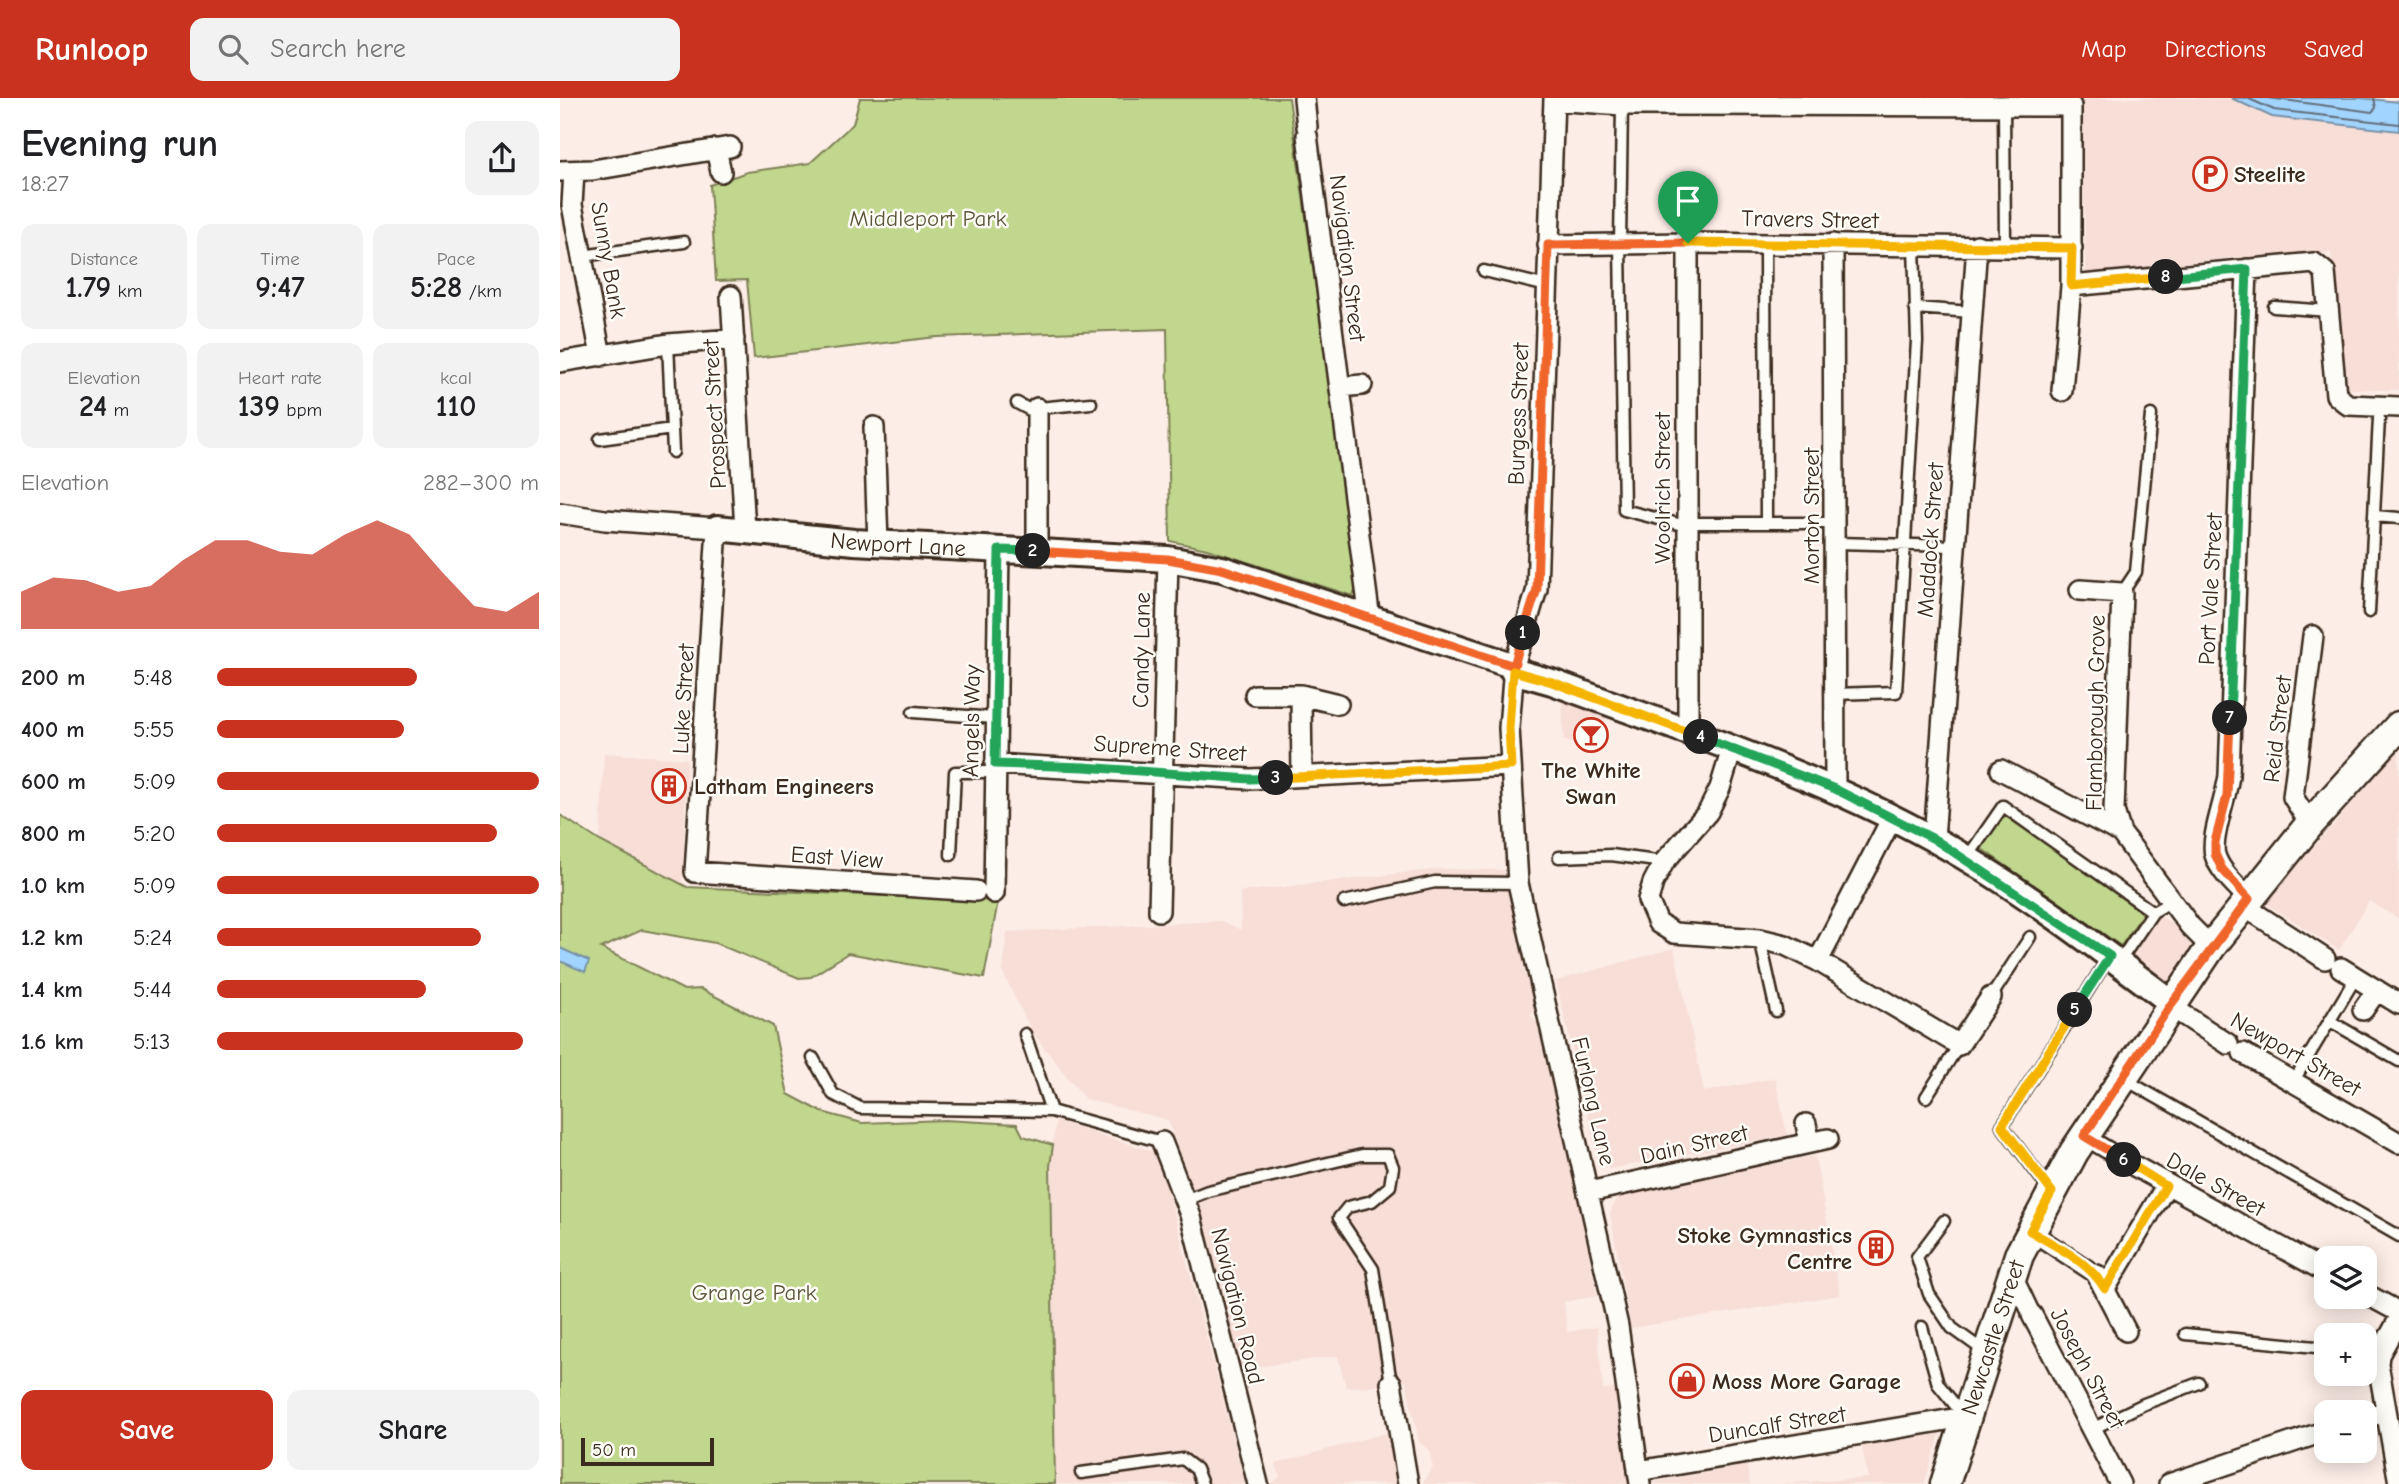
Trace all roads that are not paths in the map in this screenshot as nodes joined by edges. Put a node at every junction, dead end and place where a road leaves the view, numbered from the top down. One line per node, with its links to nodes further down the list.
1 (1304, 98): 33 (street, Navigation Street)
2 (1554, 99): 4 (street); 14 (street, Burgess Street)
3 (1700, 101): 4 (street); 5 (street)
4 (1622, 105): 12 (lane)
5 (2004, 106): 16 (lane); 17 (street)
6 (567, 171): 7 (street, Sunny Bank); 18 (street, Sunny Bank)
7 (721, 172)
8 (1976, 238): 15 (street, Travers Street); 16 (street, Travers Street); 27 (street, Maddock Street)
9 (684, 242): 18 (lane)
10 (1688, 243): 11 (street, Travers Street); 12 (street, Travers Street); 50 (street, Woolrich Street)
11 (1765, 243): 13 (street, Travers Street); 48 (lane)
12 (1620, 244): 14 (street, Travers Street); 50 (lane)
13 (1833, 244): 15 (street, Travers Street); 49 (street, Morton Street)
14 (1548, 245): 21 (street, Burgess Street)
15 (1914, 245): 25 (lane)
16 (2005, 246): 17 (street, Travers Street)
17 (2072, 248): 22 (street)
18 (582, 256): 30 (street, Sunny Bank)
19 (2247, 269): 22 (street); 26 (street); 95 (street, Port Vale Street)
20 (1484, 271): 21 (lane)
21 (1547, 286): 65 (street, Burgess Street)
22 (2071, 286): 34 (street)
23 (731, 296): 28 (street, Prospect Street)
24 (2274, 307): 26 (lane)
25 (1915, 308): 27 (lane); 56 (lane)
26 (2329, 311): 37 (street)
27 (1972, 312): 55 (street, Maddock Street)
28 (734, 339): 29 (street); 52 (street, Prospect Street)
29 (668, 344): 30 (street); 42 (lane)
30 (601, 356): 31 (street)
31 (560, 362)
32 (1362, 385): 33 (street)
33 (1340, 387): 63 (street, Navigation Street)
34 (2062, 391)
35 (1017, 403): 38 (lane)
36 (1091, 403): 38 (lane)
37 (2399, 407)
38 (1037, 408): 58 (street)
39 (2151, 415): 61 (lane)
40 (2379, 418): 46 (lane)
41 (874, 427): 54 (street)
42 (672, 429): 43 (lane); 44 (lane)
43 (600, 439)
44 (673, 452)
45 (560, 513): 51 (street, Newport Lane)
46 (2374, 516): 47 (lane); 62 (lane)
47 (2399, 518)
48 (1766, 523): 49 (lane); 50 (lane)
49 (1836, 523): 53 (street, Morton Street)
50 (1686, 525): 74 (street, Woolrich Street)
51 (717, 528): 52 (street, Newport Lane); 90 (street, Luke Street)
52 (745, 530): 54 (street, Newport Lane)
53 (1836, 543): 56 (lane); 66 (street, Morton Street)
54 (878, 544): 57 (street, Newport Lane)
55 (1954, 546): 56 (lane); 85 (street, Maddock Street)
56 (1907, 547): 66 (lane)
57 (999, 550): 58 (street, Newport Lane); 71 (street, Angels Way)
58 (1037, 551): 59 (street, Newport Lane)
59 (1168, 559): 63 (street, Newport Lane); 79 (street, Candy Lane)
60 (2080, 590): 61 (street, Flamborough Grove)
61 (2122, 593): 84 (street, Flamborough Grove)
62 (2369, 612)
63 (1370, 620): 65 (street, Newport Lane)
64 (2313, 636): 83 (street, Reid Street)
65 (1513, 668): 73 (street, Burgess Street); 74 (street, Newport Lane)
66 (1834, 694): 81 (street, Morton Street)
67 (1255, 695): 68 (street)
68 (1301, 695): 69 (street); 80 (street)
69 (1338, 704)
70 (913, 712): 71 (lane)
71 (995, 718): 77 (street, Angels Way)
72 (2399, 726): 83 (main road, Newcastle Street)
73 (1509, 728): 76 (street, Furlong Lane)
74 (1688, 732): 75 (street, Newport Lane)
75 (1732, 749): 81 (street, Newport Lane); 89 (street)
76 (1511, 766): 80 (street, Supreme Street); 91 (street, Furlong Lane)
77 (995, 768): 79 (street, Supreme Street); 86 (lane); 92 (street, Angels Way)
78 (2001, 770): 84 (street)
79 (1163, 773): 80 (street, Supreme Street); 96 (street, Candy Lane)
80 (1302, 776)
81 (1835, 789): 82 (street, Newport Lane)
82 (1892, 818): 85 (street, Newport Lane); 102 (street)
83 (2310, 824): 95 (main road, Newcastle Street)
84 (2121, 833): 93 (street)
85 (1934, 839): 88 (street, Newport Lane)
86 (951, 855)
87 (1559, 857): 89 (lane)
88 (1967, 858): 97 (lane); 101 (street, Newport Lane)
89 (1664, 862): 99 (street)
90 (695, 872): 92 (street, East View)
91 (1518, 883): 94 (lane); 125 (street, Furlong Lane)
92 (985, 892)
93 (2172, 901): 97 (lane); 100 (street)
94 (1344, 902)
95 (2246, 902): 100 (main road, Newcastle Street); 103 (street, Port Vale Street)
96 (1159, 911)
97 (2153, 912): 101 (lane)
98 (2030, 937): 105 (lane)
99 (1760, 939): 102 (street); 109 (lane)
100 (2211, 947): 106 (main road, Newcastle Street)
101 (2114, 959): 106 (street, Newport Lane); 126 (lane)
102 (1818, 961): 112 (street)
103 (2341, 968): 104 (street, Port Vale Street); 110 (lane)
104 (2377, 990): 107 (street, Port Vale Street); 108 (street)
105 (1990, 997): 112 (street)
106 (2171, 1004): 115 (main road, Newcastle Street); 116 (street, Newport Street)
107 (2399, 1004)
108 (2364, 1010)
109 (1776, 1011)
110 (2330, 1021): 114 (lane); 116 (lane)
111 (1025, 1034): 118 (lane)
112 (1959, 1045): 117 (lane)
113 (813, 1058): 118 (lane)
114 (2399, 1061)
115 (2123, 1078): 120 (main road, Newcastle Street); 130 (lane)
116 (2293, 1082): 122 (street, Newport Street)
117 (1926, 1097)
118 (1051, 1111): 121 (lane)
119 (1814, 1135): 125 (street, Dain Street)
120 (2084, 1136): 123 (street, Dale Street); 126 (main road, Newcastle Street)
121 (1162, 1142): 127 (street, Navigation Road)
122 (2399, 1143)
123 (2129, 1163): 124 (street, Dale Street)
124 (2166, 1186): 131 (street, Dale Street); 133 (street)
125 (1589, 1192): 153 (street, Furlong Lane)
126 (2052, 1192): 129 (main road, Newcastle Street)
127 (1185, 1200): 145 (lane); 156 (street, Navigation Road)
128 (1944, 1221): 143 (lane)
129 (2030, 1231): 132 (main road, Newcastle Street); 133 (street)
130 (2399, 1236)
131 (2314, 1266)
132 (2013, 1275): 136 (street, Joseph Street); 143 (main road, Newcastle Street)
133 (2101, 1282): 139 (street)
134 (2377, 1300): 135 (street)
135 (2399, 1312)
136 (2032, 1315): 150 (street, Joseph Street)
137 (2399, 1319): 142 (street)
138 (1922, 1327): 149 (lane)
139 (2126, 1331)
140 (2185, 1334): 141 (lane)
141 (2314, 1348)
142 (2377, 1348)
143 (1986, 1352): 149 (main road, Newcastle Street)
144 (2377, 1376): 147 (street)
145 (1391, 1383): 157 (street)
146 (2199, 1383): 150 (lane)
147 (2385, 1412): 148 (street); 154 (street)
148 (2377, 1414)
149 (1965, 1418): 153 (street, Duncalf Street); 158 (main road, Newcastle Street)
150 (2092, 1429): 159 (street, Joseph Street)
151 (2314, 1435): 160 (street)
152 (1081, 1473): 155 (lane)
153 (1639, 1478)
154 (2399, 1483)
155 (1202, 1484)
156 (1258, 1484)
157 (1408, 1484)
158 (1945, 1484)
159 (2120, 1484)
160 (2169, 1484)

